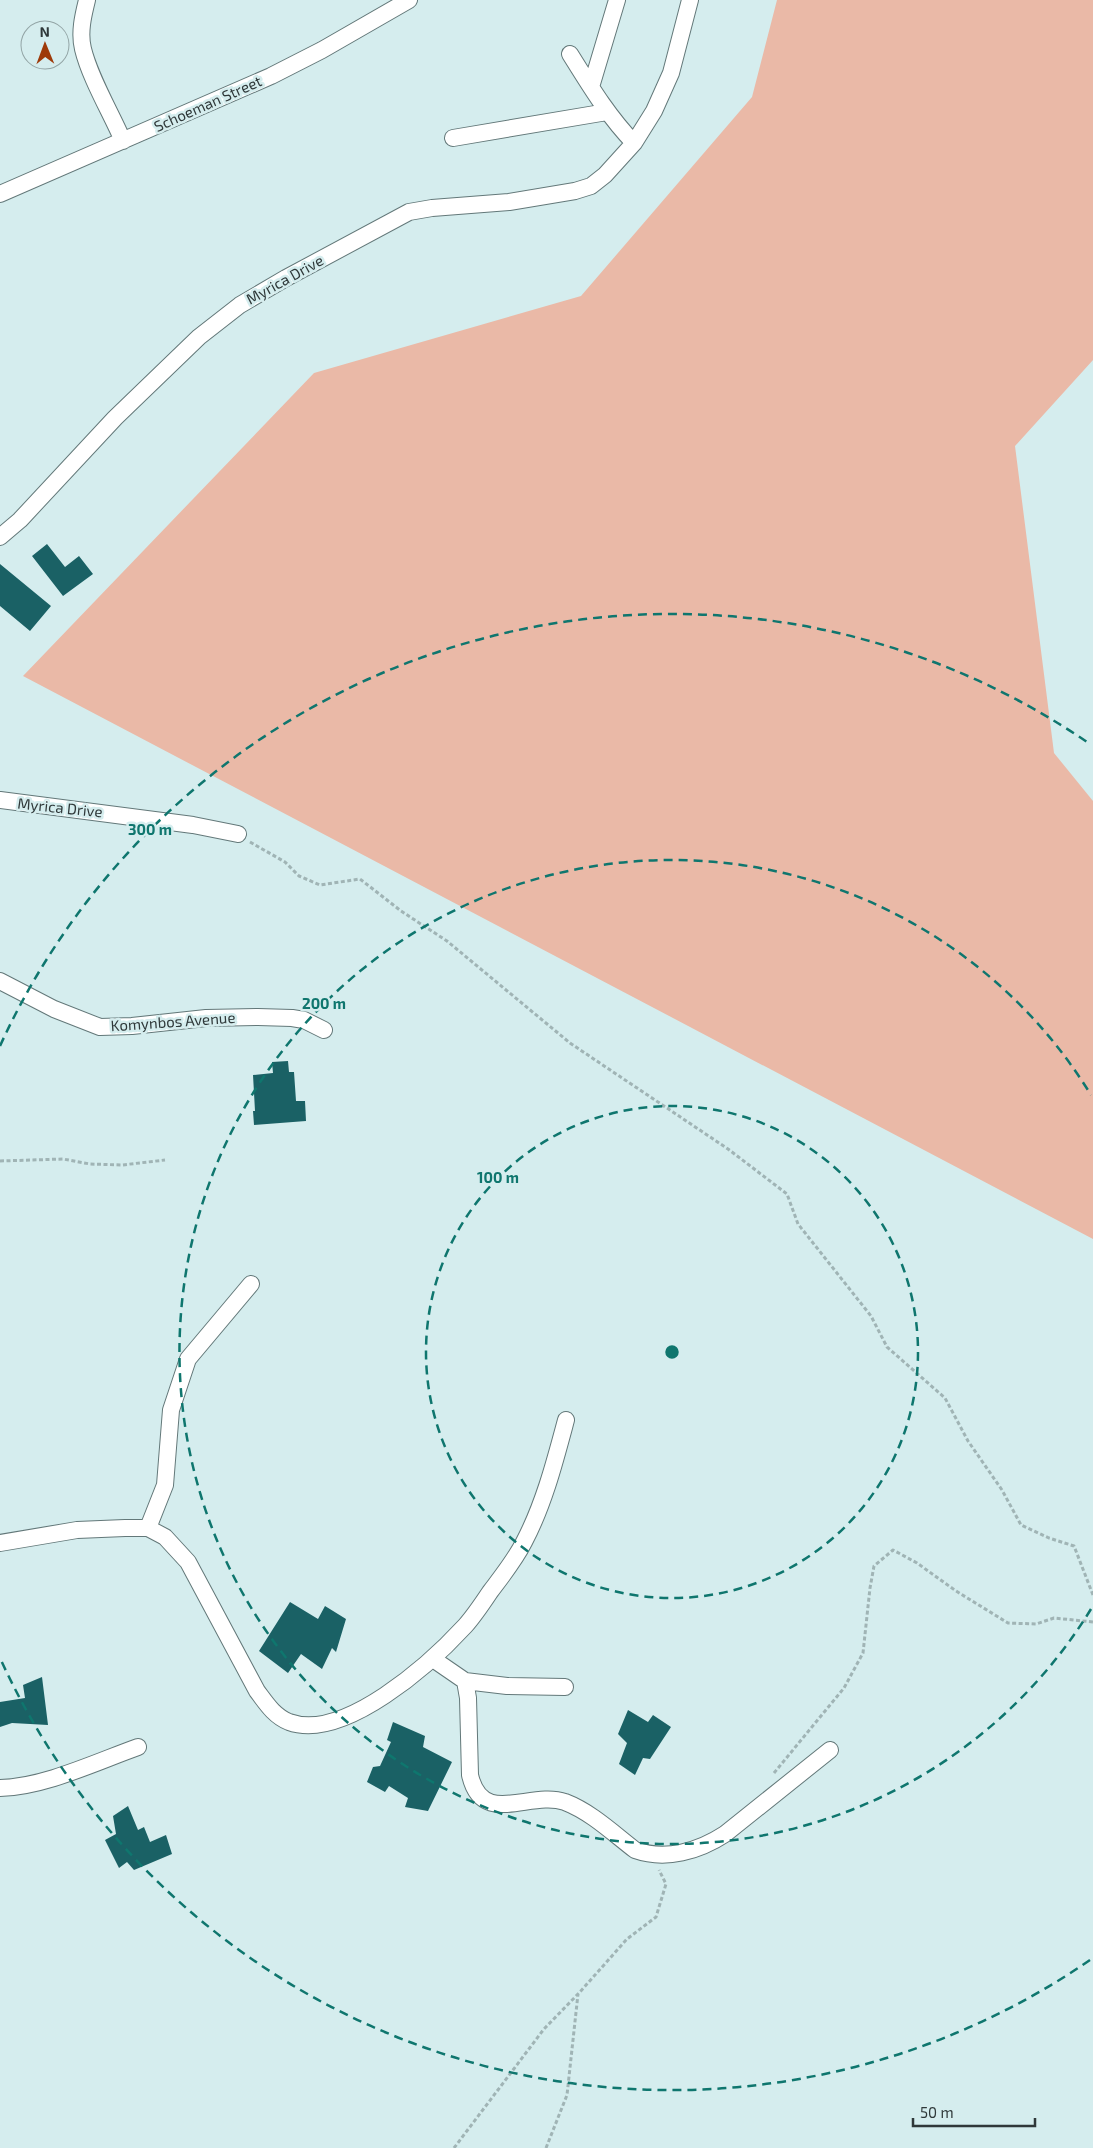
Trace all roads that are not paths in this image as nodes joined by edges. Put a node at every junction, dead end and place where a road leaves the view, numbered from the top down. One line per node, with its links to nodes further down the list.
1 (87, 0): 9 (street)
2 (409, 0): 9 (street, Schoeman Street)
3 (617, 0): 6 (street)
4 (690, 0): 10 (street, Myrica Drive)
5 (570, 54): 6 (street)
6 (591, 87): 7 (street)
7 (607, 112): 8 (street); 10 (street)
8 (452, 138)
9 (123, 141): 11 (street, Schoeman Street)
10 (634, 144): 12 (street, Myrica Drive)
11 (0, 194)
12 (0, 537)
13 (0, 800): 14 (street, Myrica Drive)
14 (238, 834)
15 (0, 981): 16 (street, Komynbos Avenue)
16 (324, 1030)
17 (251, 1284): 19 (street)
18 (566, 1420): 21 (street)
19 (148, 1528): 20 (street); 21 (street)
20 (0, 1543)
21 (433, 1659): 22 (street)
22 (464, 1682): 23 (street); 25 (street)
23 (565, 1687)
24 (138, 1747): 26 (street)
25 (830, 1750)
26 (0, 1788)

